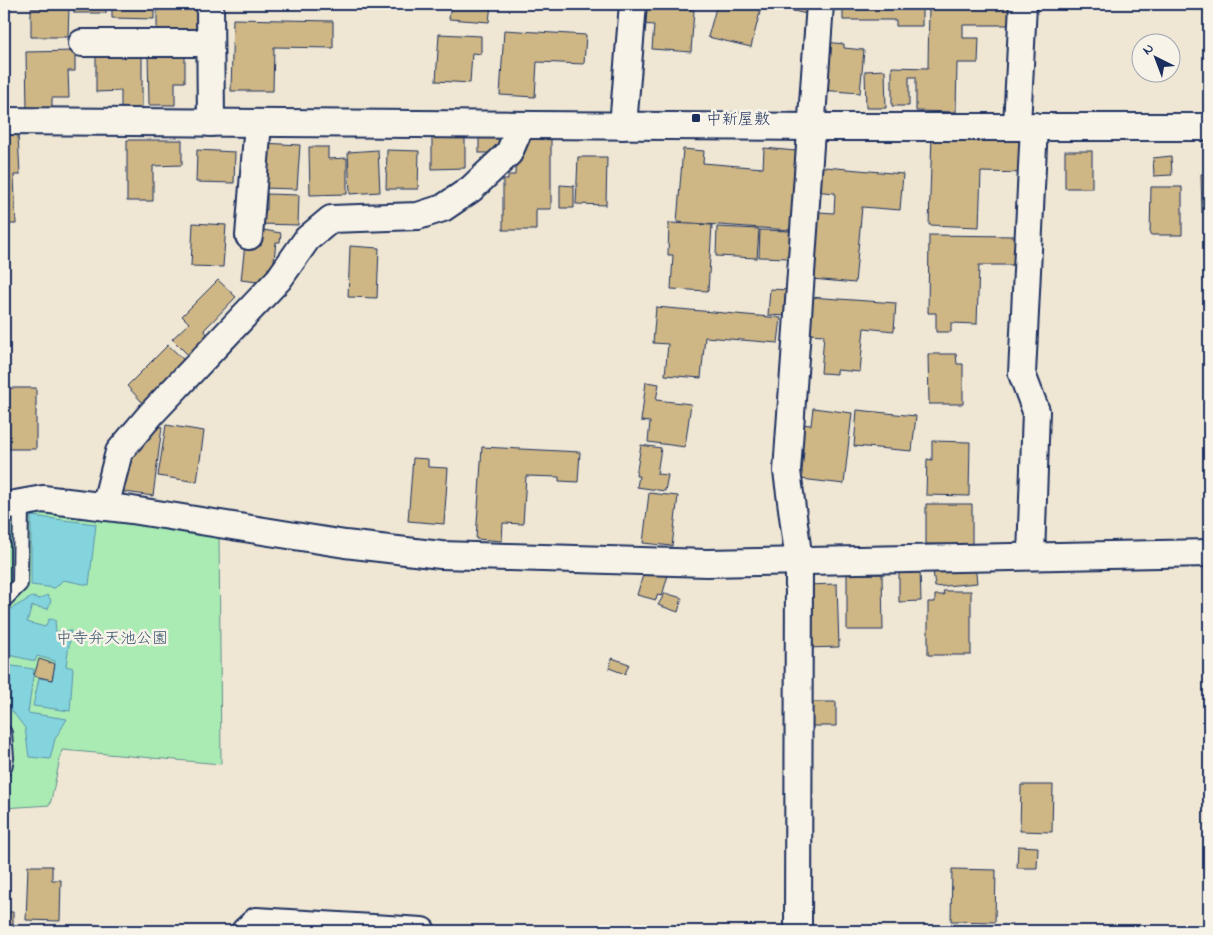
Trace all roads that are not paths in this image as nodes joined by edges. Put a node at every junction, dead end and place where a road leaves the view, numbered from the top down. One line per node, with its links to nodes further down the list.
1 (210, 4): 6 (street)
2 (632, 4): 11 (street)
3 (820, 4): 13 (street)
4 (1023, 4): 12 (street)
5 (82, 43): 6 (street)
6 (209, 43): 8 (street)
7 (4, 121): 8 (street)
8 (211, 123): 9 (street)
9 (258, 123): 10 (street); 15 (street)
10 (521, 125): 11 (street); 17 (street)
11 (623, 126): 13 (street)
12 (1025, 126): 13 (street); 14 (street); 19 (street)
13 (812, 128): 20 (street)
14 (1209, 128)
15 (249, 236)
16 (12, 505): 17 (street); 21 (lane)
17 (105, 507): 20 (street)
18 (1209, 553): 19 (street)
19 (1031, 556): 20 (street)
20 (799, 561): 26 (street)
21 (4, 600)
22 (4, 733): 23 (lane)
23 (4, 768)
24 (245, 931): 25 (street)
25 (422, 931)
26 (798, 931)

